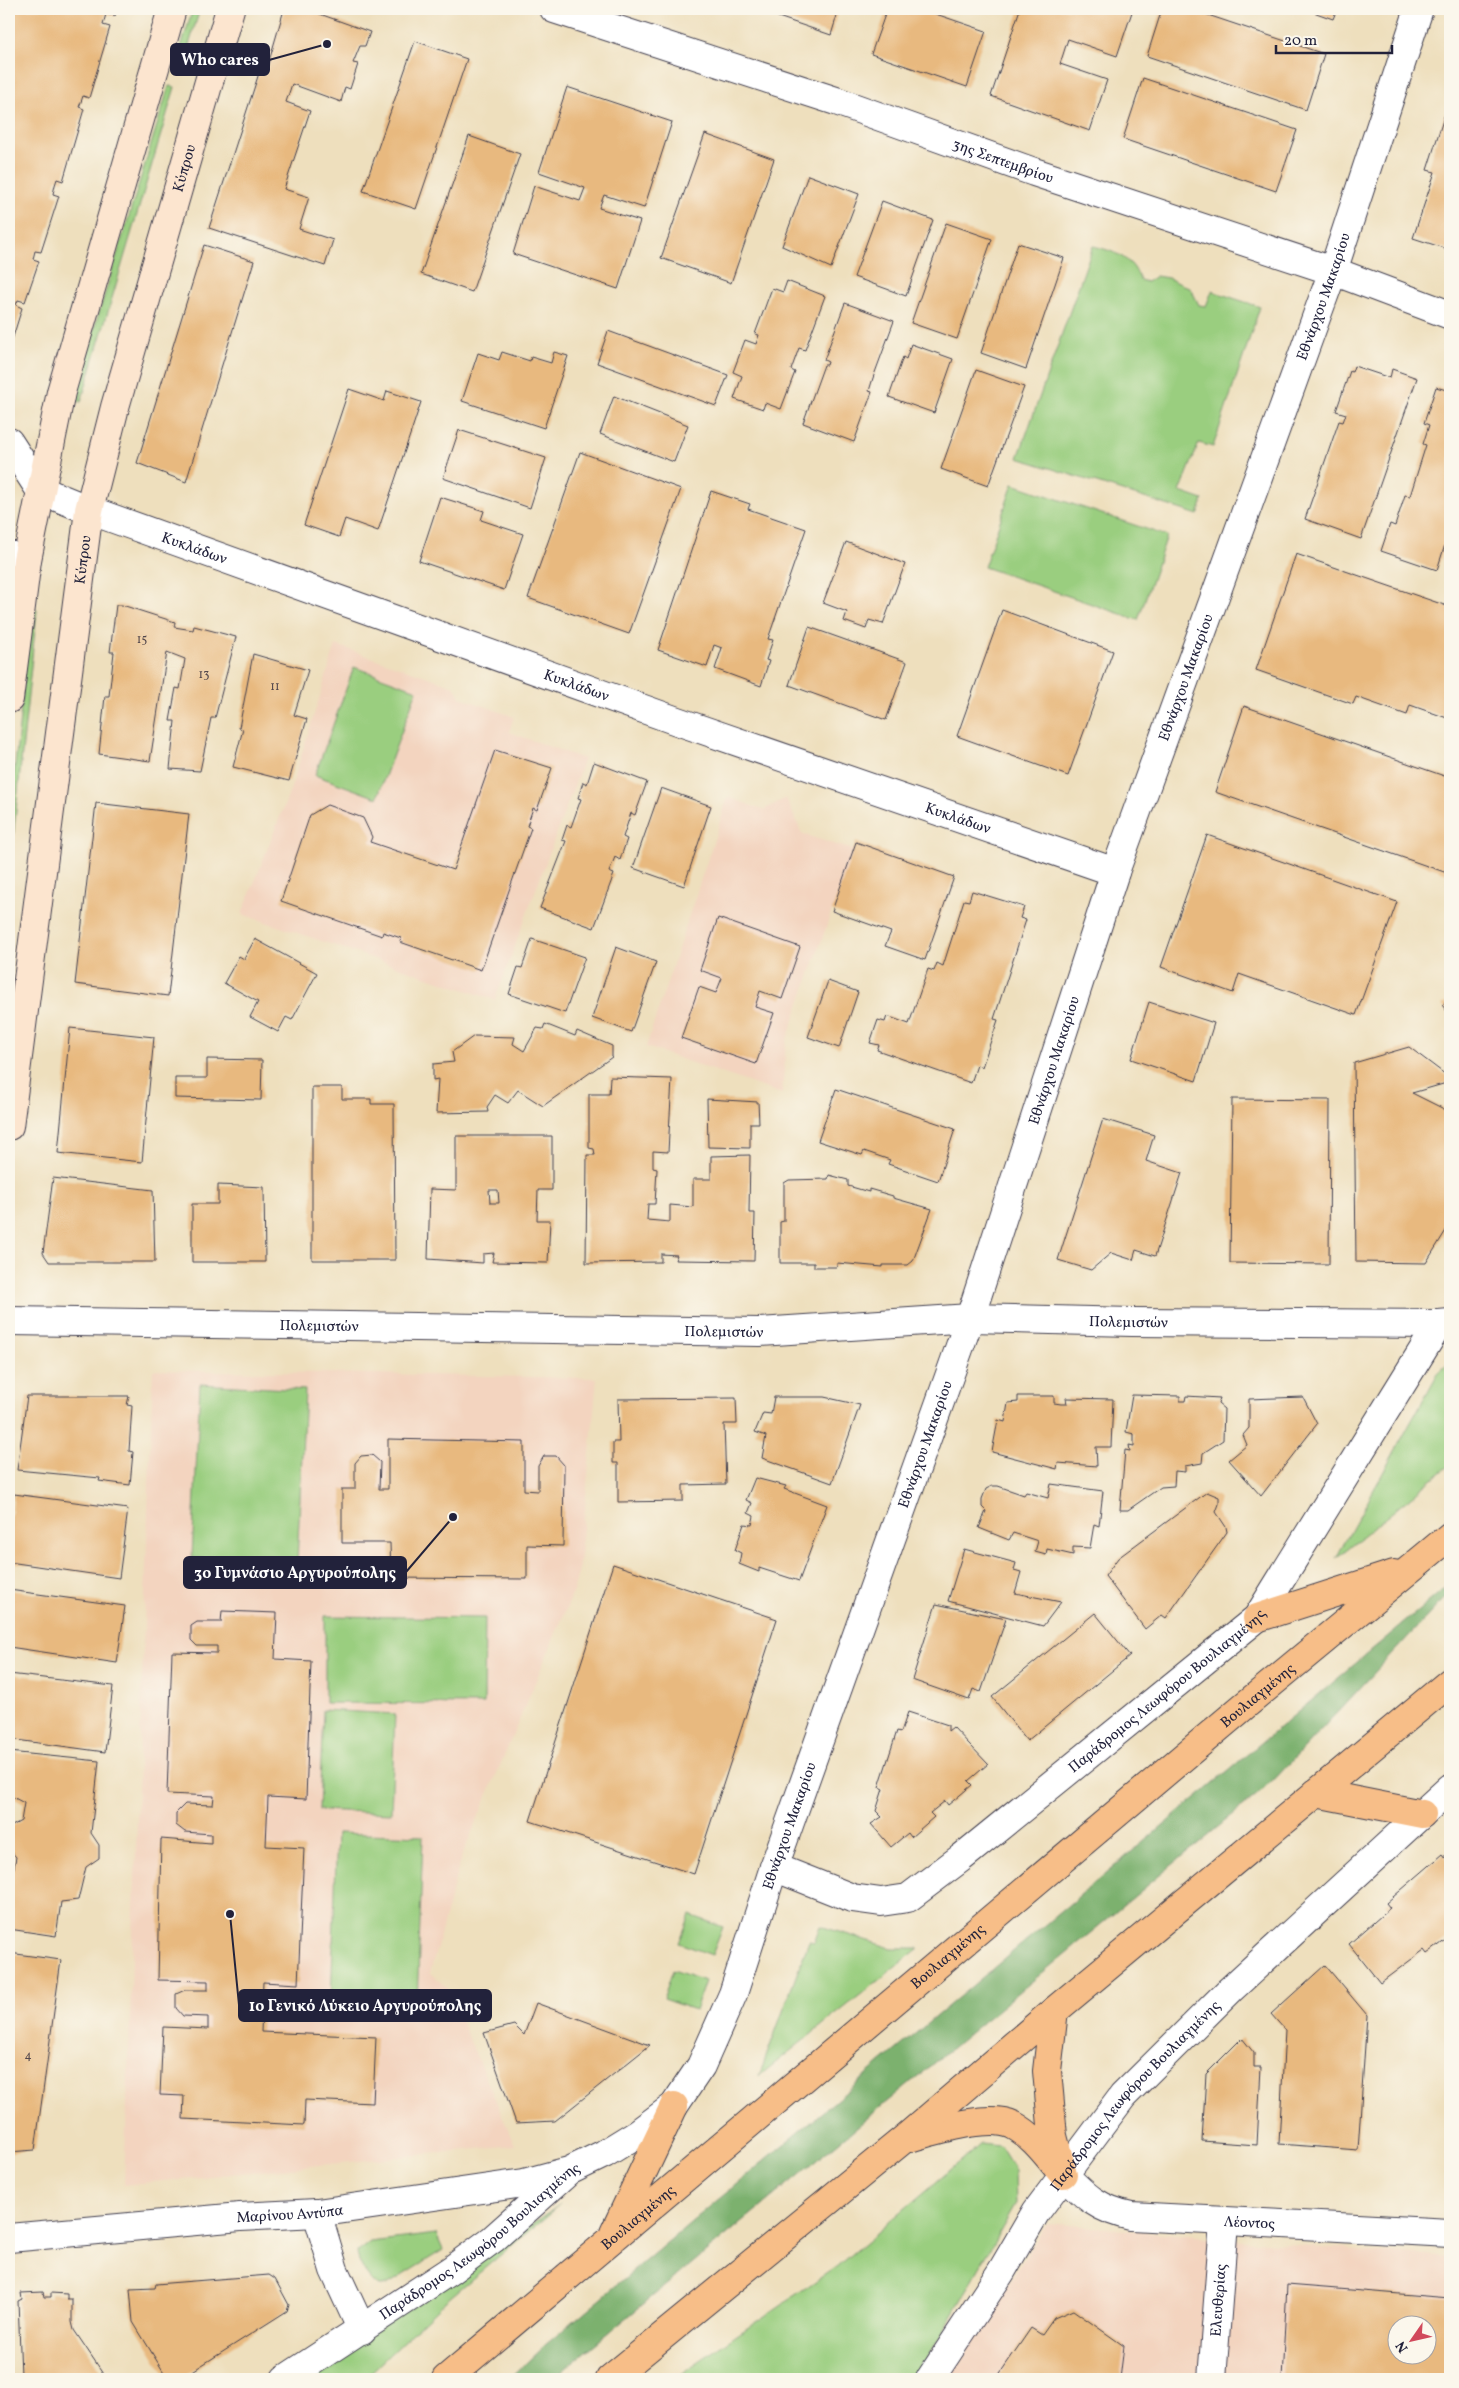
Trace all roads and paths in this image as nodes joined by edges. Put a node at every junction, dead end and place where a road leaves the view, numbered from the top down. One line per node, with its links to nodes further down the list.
1 (172, 9): 8 (main road)
2 (230, 9): 9 (main road, Κύπρου)
3 (554, 9): 5 (street, 3ης Σεπτεμβρίου)
4 (1419, 9): 5 (street, Εθνάρχου Μακαρίου)
5 (1333, 272): 6 (street, 3ης Σεπτεμβρίου); 12 (street, Εθνάρχου Μακαρίου)
6 (1450, 315)
7 (9, 442): 8 (street)
8 (40, 490): 9 (street, Κυκλάδων); 10 (main road)
9 (89, 510): 12 (street, Κυκλάδων); 13 (main road, Κύπρου)
10 (18, 557): 11 (main road)
11 (9, 698)
12 (1115, 872): 14 (street, Εθνάρχου Μακαρίου)
13 (9, 1126)
14 (970, 1318): 15 (street, Πολεμιστών); 16 (street, Πολεμιστών); 24 (street, Εθνάρχου Μακαρίου)
15 (9, 1321)
16 (1444, 1324): 19 (street, Παράδρομος Λεωφόρου Βουλιαγμένης)
17 (1450, 1536): 18 (main road, Βουλιαγμένης)
18 (1407, 1570): 19 (main road); 34 (main road, Βουλιαγμένης)
19 (1257, 1618): 24 (street, Παράδρομος Λεωφόρου Βουλιαγμένης)
20 (1450, 1682): 22 (main road)
21 (1450, 1788): 23 (street, Παράδρομος Λεωφόρου Βουλιαγμένης)
22 (1316, 1793): 23 (main road); 25 (main road)
23 (1422, 1814): 29 (street, Παράδρομος Λεωφόρου Βουλιαγμένης)
24 (774, 1867): 26 (street, Εθνάρχου Μακαρίου)
25 (1054, 2011): 27 (main road); 29 (main road)
26 (674, 2106): 28 (street, Παράδρομος Λεωφόρου Βουλιαγμένης); 34 (main road)
27 (904, 2139): 29 (main road); 38 (main road)
28 (569, 2171): 30 (street, Μαρίνου Αντύπα); 35 (street, Παράδρομος Λεωφόρου Βουλιαγμένης)
29 (1063, 2174): 31 (street, Λέοντος); 39 (street, Παράδρομος Λεωφόρου Βουλιαγμένης)
30 (317, 2213): 33 (street, Μαρίνου Αντύπα); 35 (street)
31 (1224, 2222): 32 (street, Λέοντος); 40 (street, Ελευθερίας)
32 (1450, 2234)
33 (9, 2238)
34 (610, 2241): 37 (main road, Βουλιαγμένης)
35 (362, 2330): 36 (street, Παράδρομος Λεωφόρου Βουλιαγμένης)
36 (285, 2379)
37 (446, 2379)
38 (610, 2379)
39 (930, 2379)
40 (1212, 2379)

